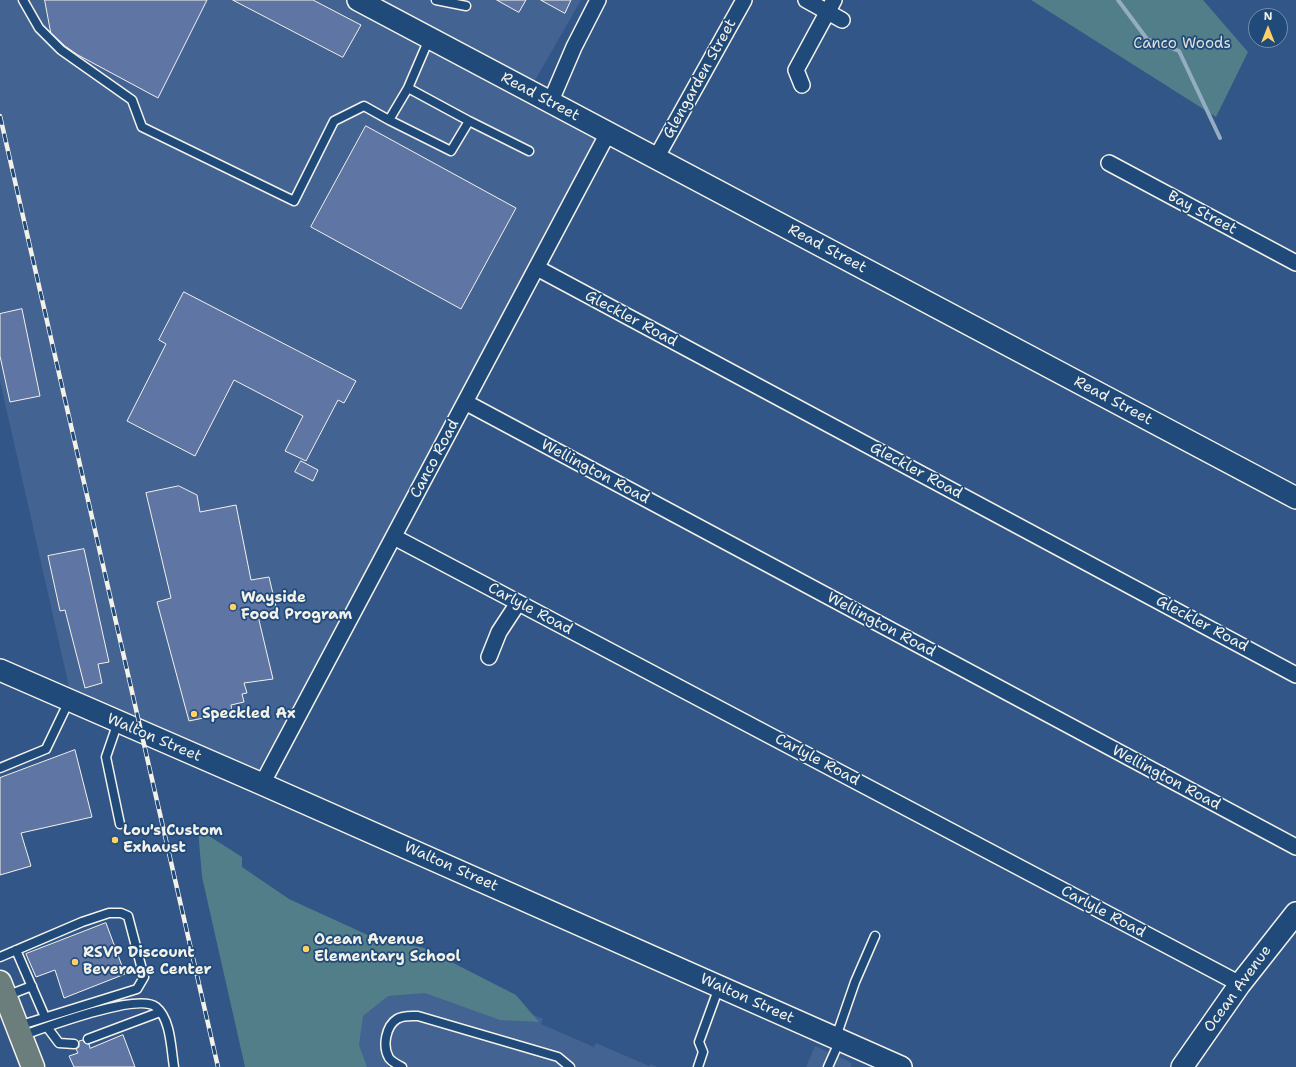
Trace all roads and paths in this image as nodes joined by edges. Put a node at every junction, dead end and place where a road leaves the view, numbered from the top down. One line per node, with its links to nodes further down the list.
1 (23, 0): 14 (lane)
2 (436, 0): 7 (lane)
3 (598, 0): 13 (street)
4 (744, 0): 18 (street, Glengarden Street)
5 (806, 0): 8 (street)
6 (366, 2): 10 (street, Read Street)
7 (466, 6)
8 (831, 6): 9 (street); 11 (street)
9 (842, 20)
10 (429, 38): 12 (lane); 13 (street, Read Street)
11 (802, 85)
12 (408, 88): 14 (lane); 15 (lane)
13 (550, 103): 16 (street, Read Street)
14 (389, 120): 15 (lane)
15 (470, 121): 17 (lane)
16 (608, 133): 18 (street, Read Street); 21 (street, Canco Road)
17 (529, 151)
18 (656, 158): 23 (street, Read Street)
19 (1109, 163): 20 (street, Bay Street)
20 (1296, 263)
21 (536, 268): 22 (street, Canco Road); 28 (street, Gleckler Road)
22 (465, 402): 24 (street, Canco Road); 34 (street, Wellington Road)
23 (1296, 498)
24 (394, 537): 25 (street, Carlyle Road); 32 (street, Canco Road)
25 (518, 603): 26 (street); 39 (street, Carlyle Road)
26 (489, 656)
27 (0, 670): 29 (street, Walton Street)
28 (1296, 675)
29 (70, 701): 30 (street, Walton Street); 31 (lane)
30 (118, 722): 32 (street, Walton Street); 33 (lane)
31 (0, 768)
32 (262, 784): 41 (street, Walton Street)
33 (120, 824)
34 (1296, 847)
35 (1296, 913): 39 (street, Ocean Avenue)
36 (875, 936): 47 (lane)
37 (16, 950): 38 (lane); 40 (lane); 44 (lane)
38 (0, 957)
39 (1240, 984): 57 (street, Ocean Avenue)
40 (32, 986): 42 (lane); 44 (lane)
41 (720, 986): 47 (street, Walton Street); 54 (lane)
42 (3, 989): 46 (highway)
43 (160, 1012): 45 (lane); 48 (lane); 51 (lane)
44 (44, 1018): 46 (lane)
45 (47, 1027): 46 (lane); 49 (lane)
46 (19, 1031): 50 (highway)
47 (838, 1038): 55 (lane); 56 (street, Walton Street)
48 (88, 1039)
49 (74, 1044)
50 (33, 1067)
51 (174, 1067)
52 (402, 1067): 53 (lane)
53 (570, 1067)
54 (698, 1067)
55 (828, 1067)
56 (901, 1067)
57 (1182, 1067)

